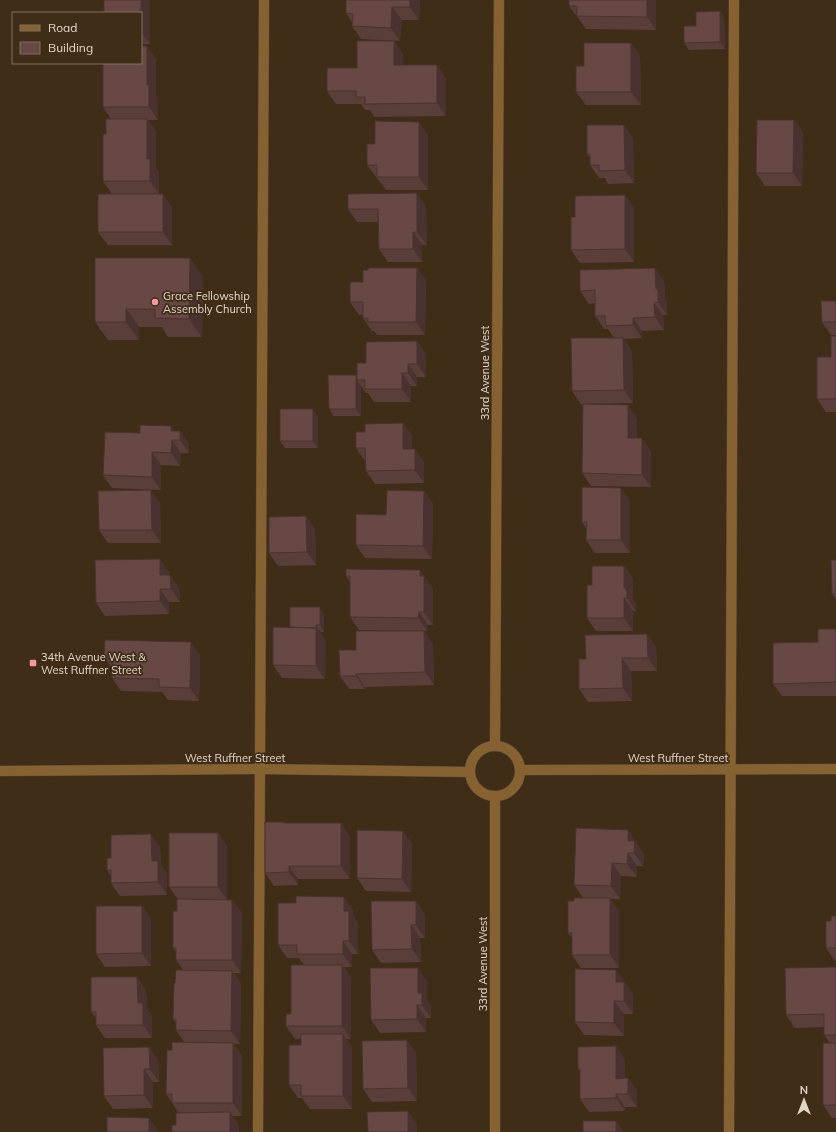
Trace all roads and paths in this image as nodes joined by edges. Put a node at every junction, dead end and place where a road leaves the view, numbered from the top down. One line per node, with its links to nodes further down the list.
1 (264, 0): 5 (street)
2 (499, 0): 4 (street, 33rd Avenue West)
3 (734, 0): 8 (street)
4 (495, 746): 7 (street); 10 (street)
5 (260, 769): 9 (street, West Ruffner Street); 10 (street, West Ruffner Street); 12 (street)
6 (836, 769): 8 (street, West Ruffner Street)
7 (520, 770): 8 (street, West Ruffner Street); 11 (street)
8 (730, 770): 14 (street)
9 (0, 771)
10 (470, 772): 11 (street)
11 (495, 797): 13 (street, 33rd Avenue West)
12 (258, 1132)
13 (496, 1132)
14 (729, 1132)

